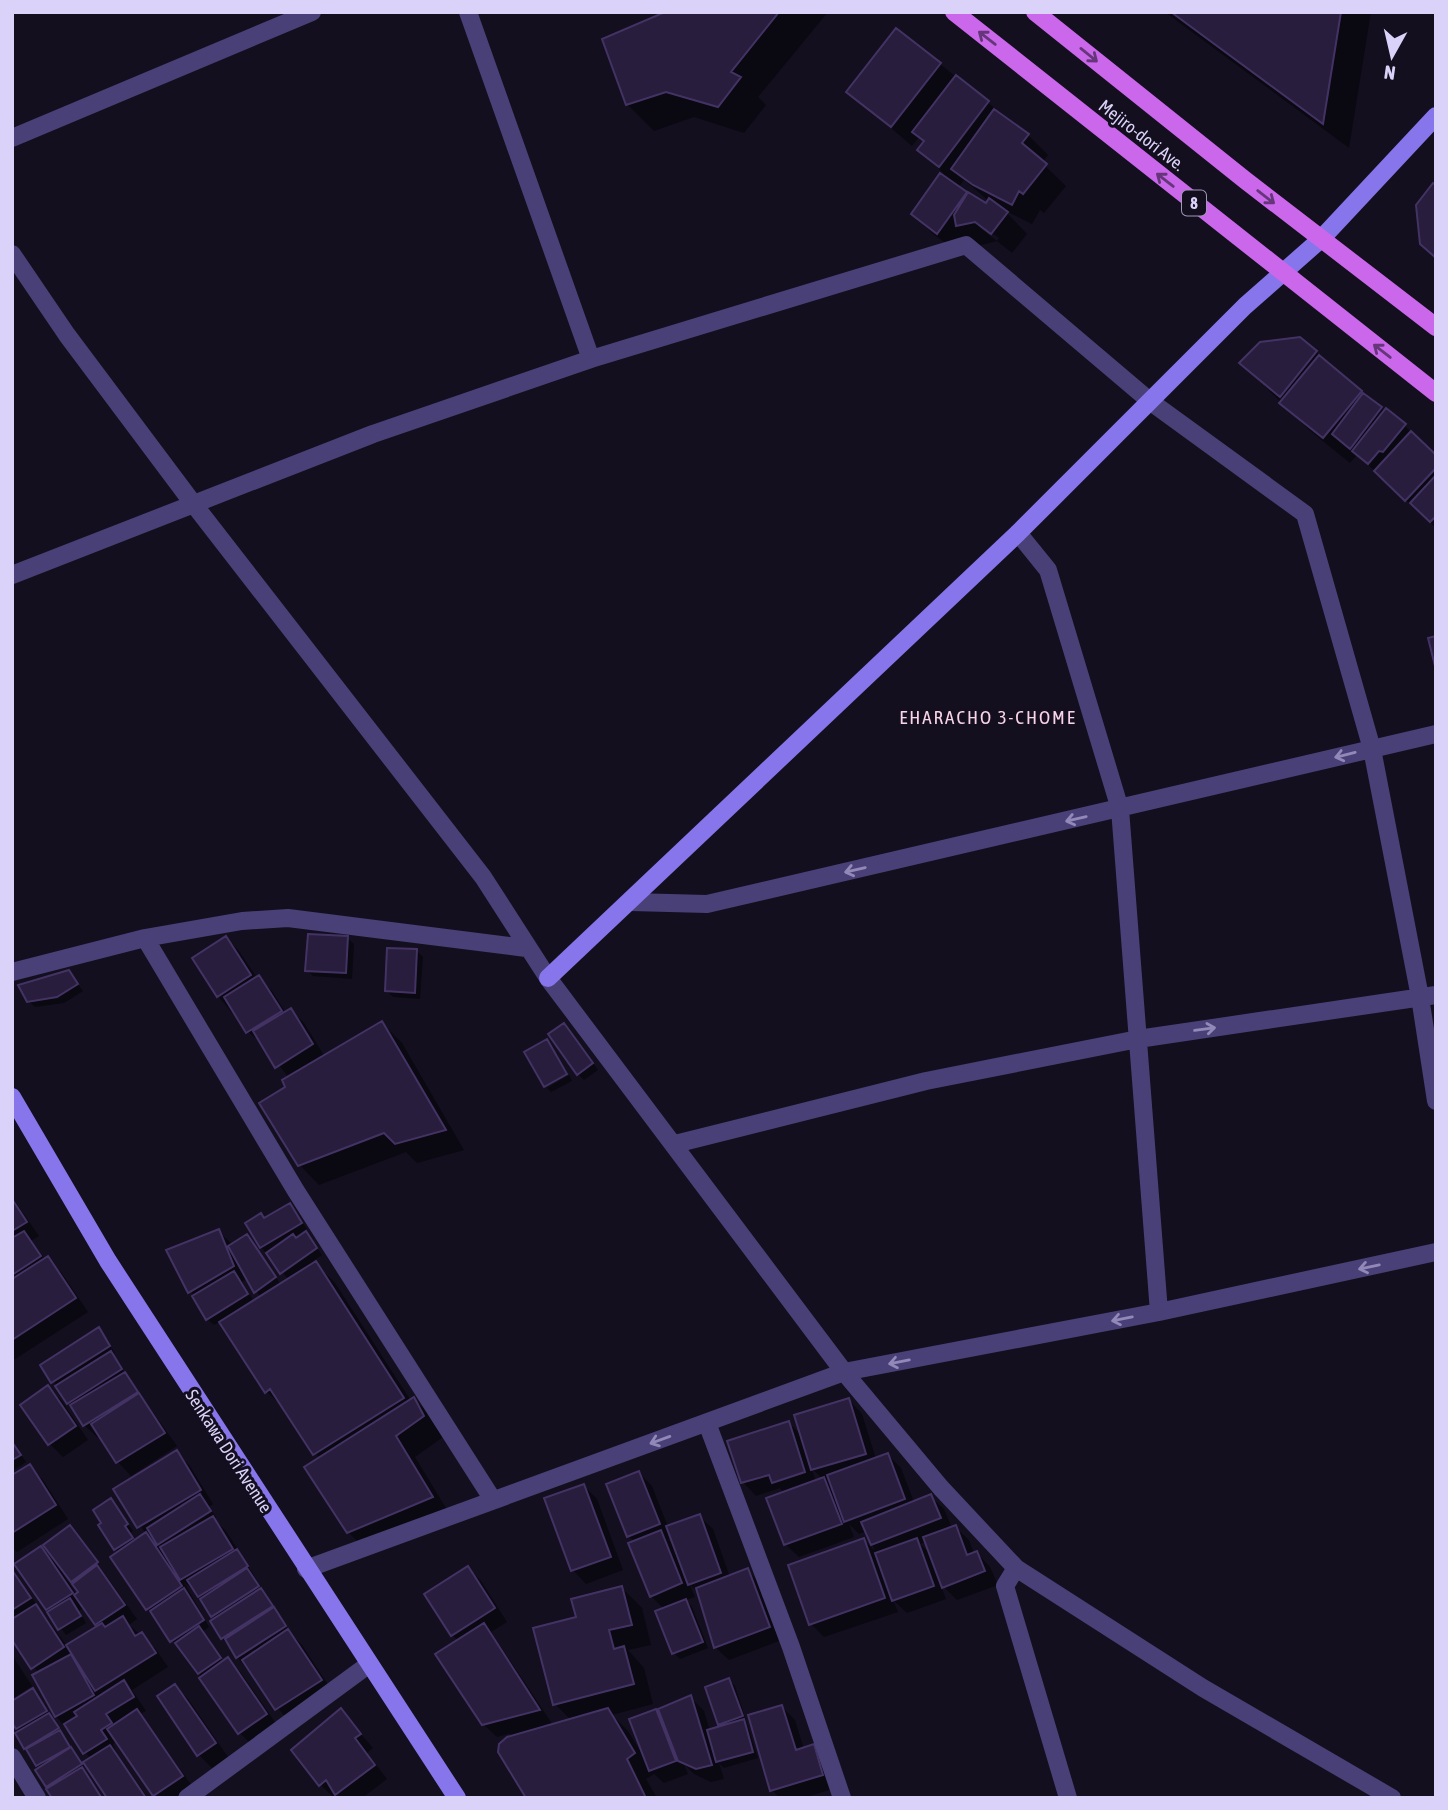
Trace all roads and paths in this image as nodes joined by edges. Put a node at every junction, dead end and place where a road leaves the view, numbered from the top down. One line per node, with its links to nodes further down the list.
1 (312, 12): 6 (street)
2 (468, 12): 11 (street)
3 (954, 12): 9 (main road, Mejiro-dori Ave. / 8, one-way to 3)
4 (1035, 12): 7 (main road, Mejiro-dori Ave., one-way to 7)
5 (1436, 116): 7 (street)
6 (12, 138)
7 (1321, 239): 9 (street); 10 (main road, Mejiro-dori Ave.)
8 (12, 254): 14 (street)
9 (1283, 273): 12 (main road, Mejiro-dori Ave. / 8, one-way to 9); 13 (street)
10 (1436, 327)
11 (591, 359): 13 (street); 14 (street)
12 (1436, 393)
13 (1151, 402): 15 (street); 18 (street)
14 (192, 502): 16 (street); 22 (street)
15 (1018, 533): 19 (street); 20 (street)
16 (12, 575)
17 (1436, 734): 18 (street)
18 (1372, 748): 19 (street, one-way to 19); 25 (street)
19 (1120, 809): 20 (street, one-way to 20); 26 (street)
20 (631, 902): 24 (street)
21 (145, 938): 22 (street); 23 (street); 34 (street)
22 (526, 948): 24 (street)
23 (12, 972)
24 (548, 978): 29 (street)
25 (1428, 996): 26 (street, one-way to 25); 28 (street)
26 (1138, 1039): 29 (street); 31 (street)
27 (12, 1097): 36 (street, Senkawa Dori Avenue)
28 (1436, 1101)
29 (675, 1144): 32 (street)
30 (1436, 1252): 31 (street, one-way to 31)
31 (1159, 1312): 32 (street, one-way to 32)
32 (845, 1372): 33 (street); 35 (street)
33 (707, 1423): 34 (street, one-way to 34); 42 (street)
34 (493, 1500): 36 (street)
35 (1016, 1568): 43 (street); 44 (street)
36 (306, 1569): 37 (street, Senkawa Dori Avenue)
37 (368, 1665): 40 (street); 41 (street, Senkawa Dori Avenue)
38 (12, 1757): 39 (street)
39 (37, 1798)
40 (187, 1798)
41 (457, 1798)
42 (842, 1798)
43 (1068, 1798)
44 (1392, 1798)

